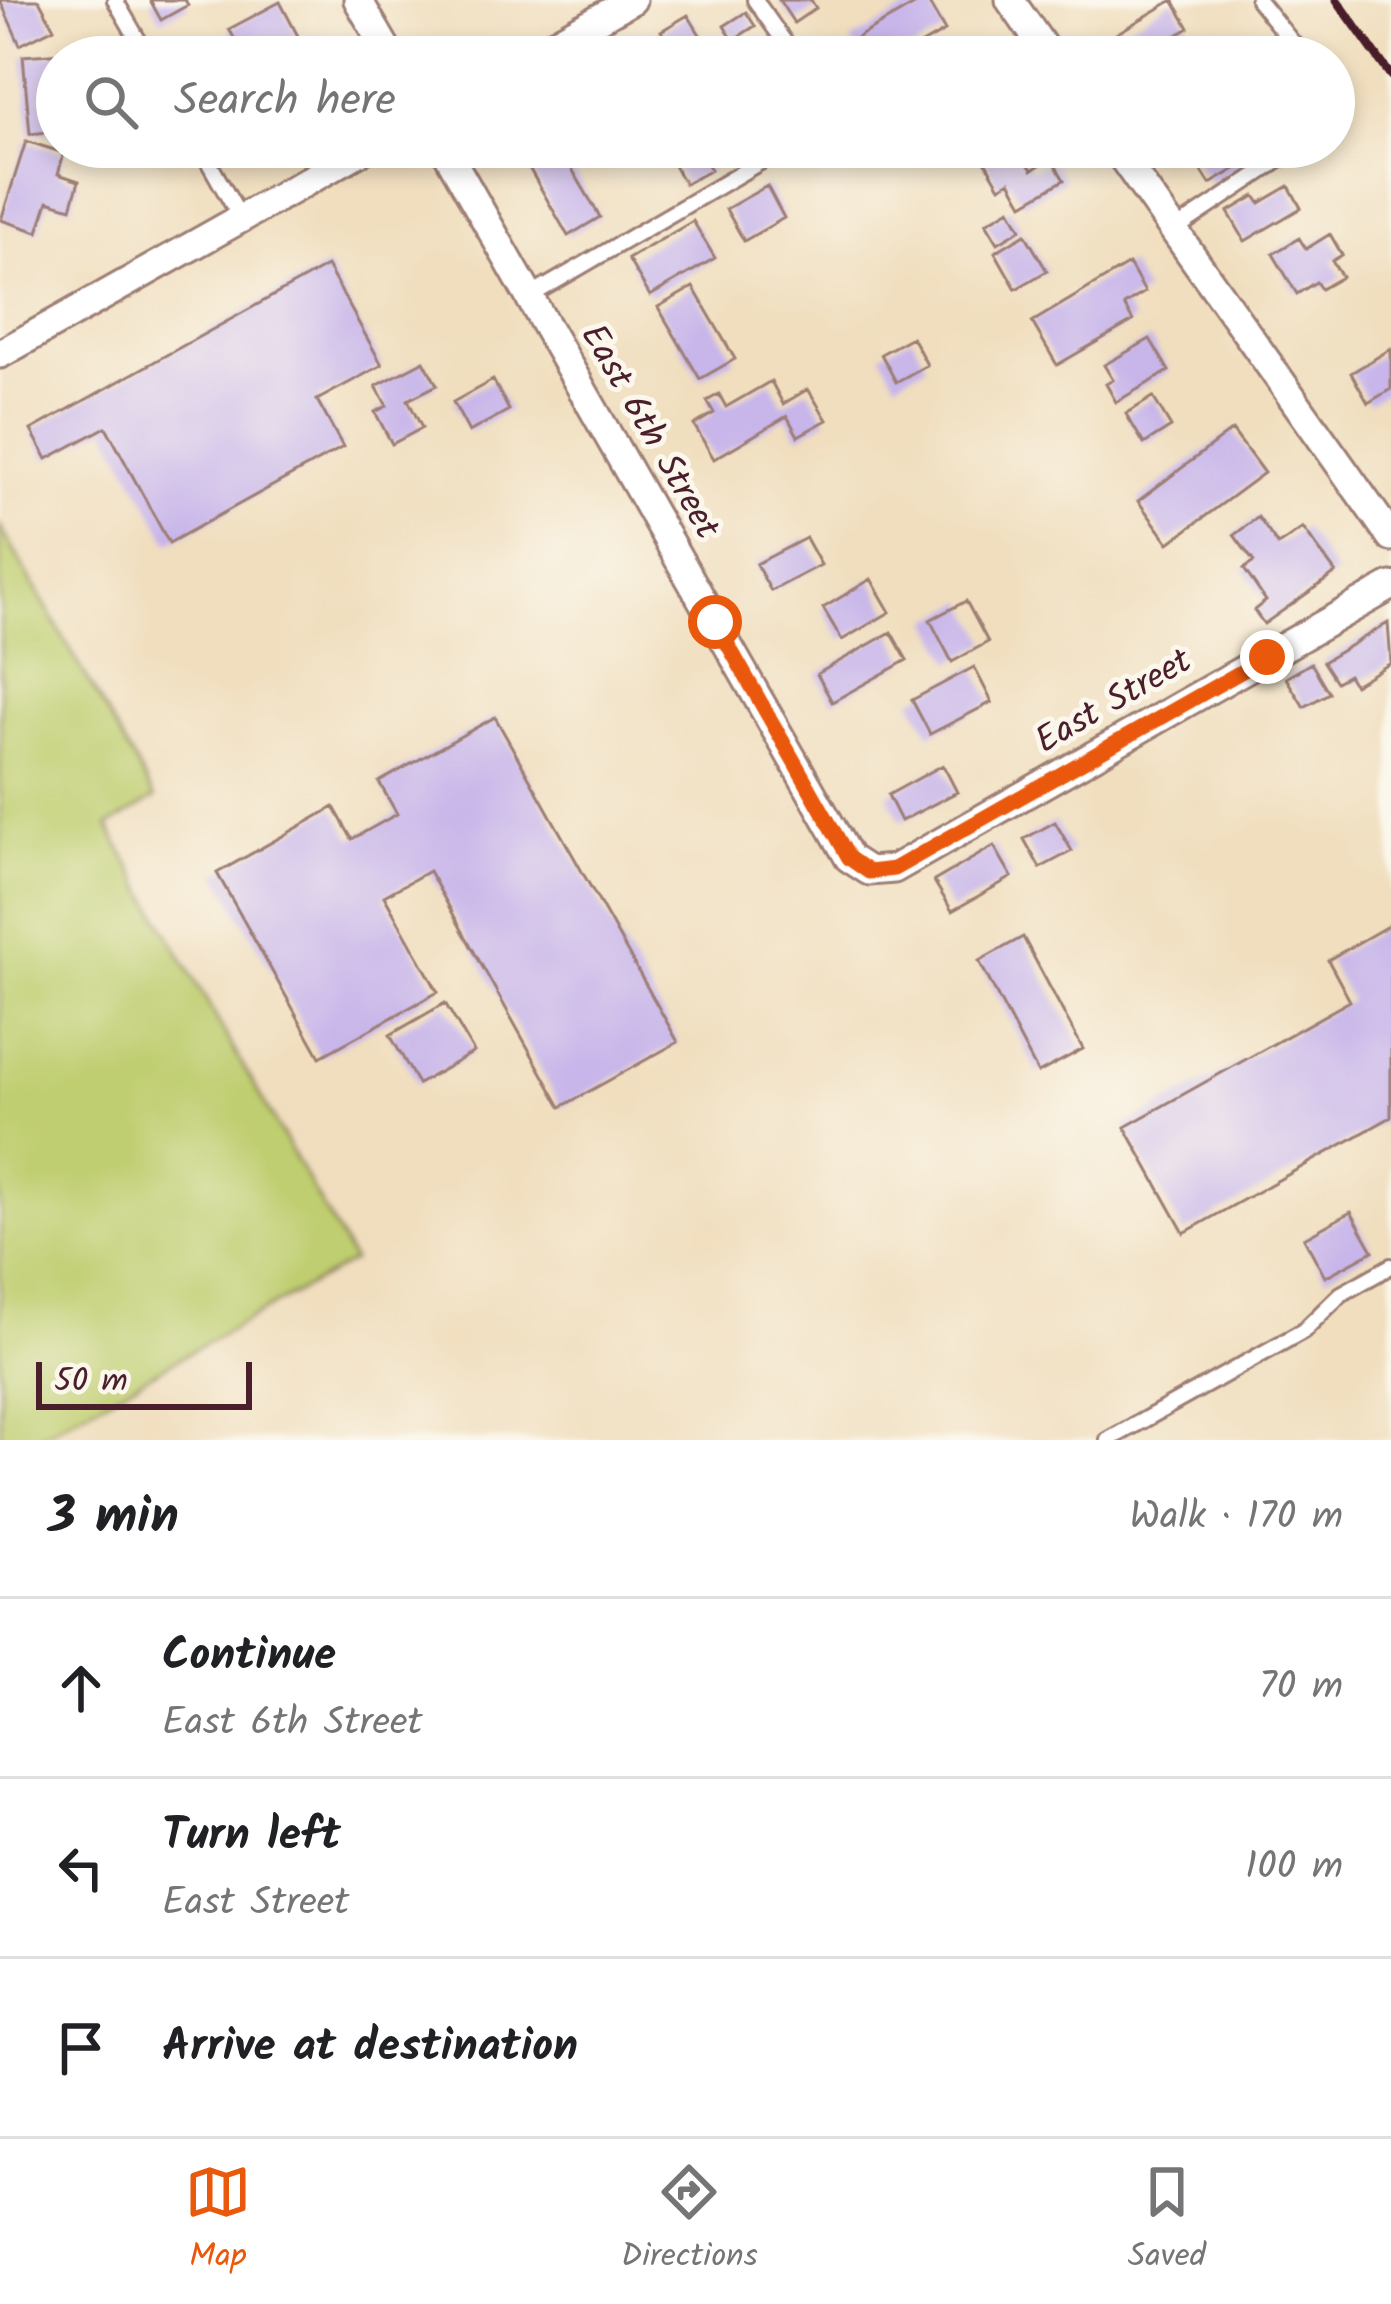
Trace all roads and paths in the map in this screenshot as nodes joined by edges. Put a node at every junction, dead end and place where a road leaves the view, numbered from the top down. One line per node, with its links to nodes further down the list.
1 (115, 0): 7 (lane)
2 (358, 0): 8 (street)
3 (632, 0): 9 (street)
4 (755, 0): 10 (lane)
5 (1010, 0): 11 (street)
6 (1258, 0): 12 (lane)
7 (136, 36)
8 (379, 36)
9 (567, 36)
10 (780, 36)
11 (1035, 36)
12 (1287, 36)
13 (212, 168): 19 (lane)
14 (331, 168): 19 (street)
15 (456, 168): 21 (street, East 6th Street)
16 (750, 168): 21 (lane)
17 (1130, 168): 20 (street)
18 (1267, 168): 20 (lane)
19 (241, 219): 22 (street)
20 (1174, 230): 23 (street)
21 (530, 296): 25 (street, East 6th Street)
22 (0, 354)
23 (1391, 537)
24 (1391, 586): 25 (street, East Street)
25 (869, 872)
26 (1391, 1266): 27 (lane)
27 (1108, 1440)

